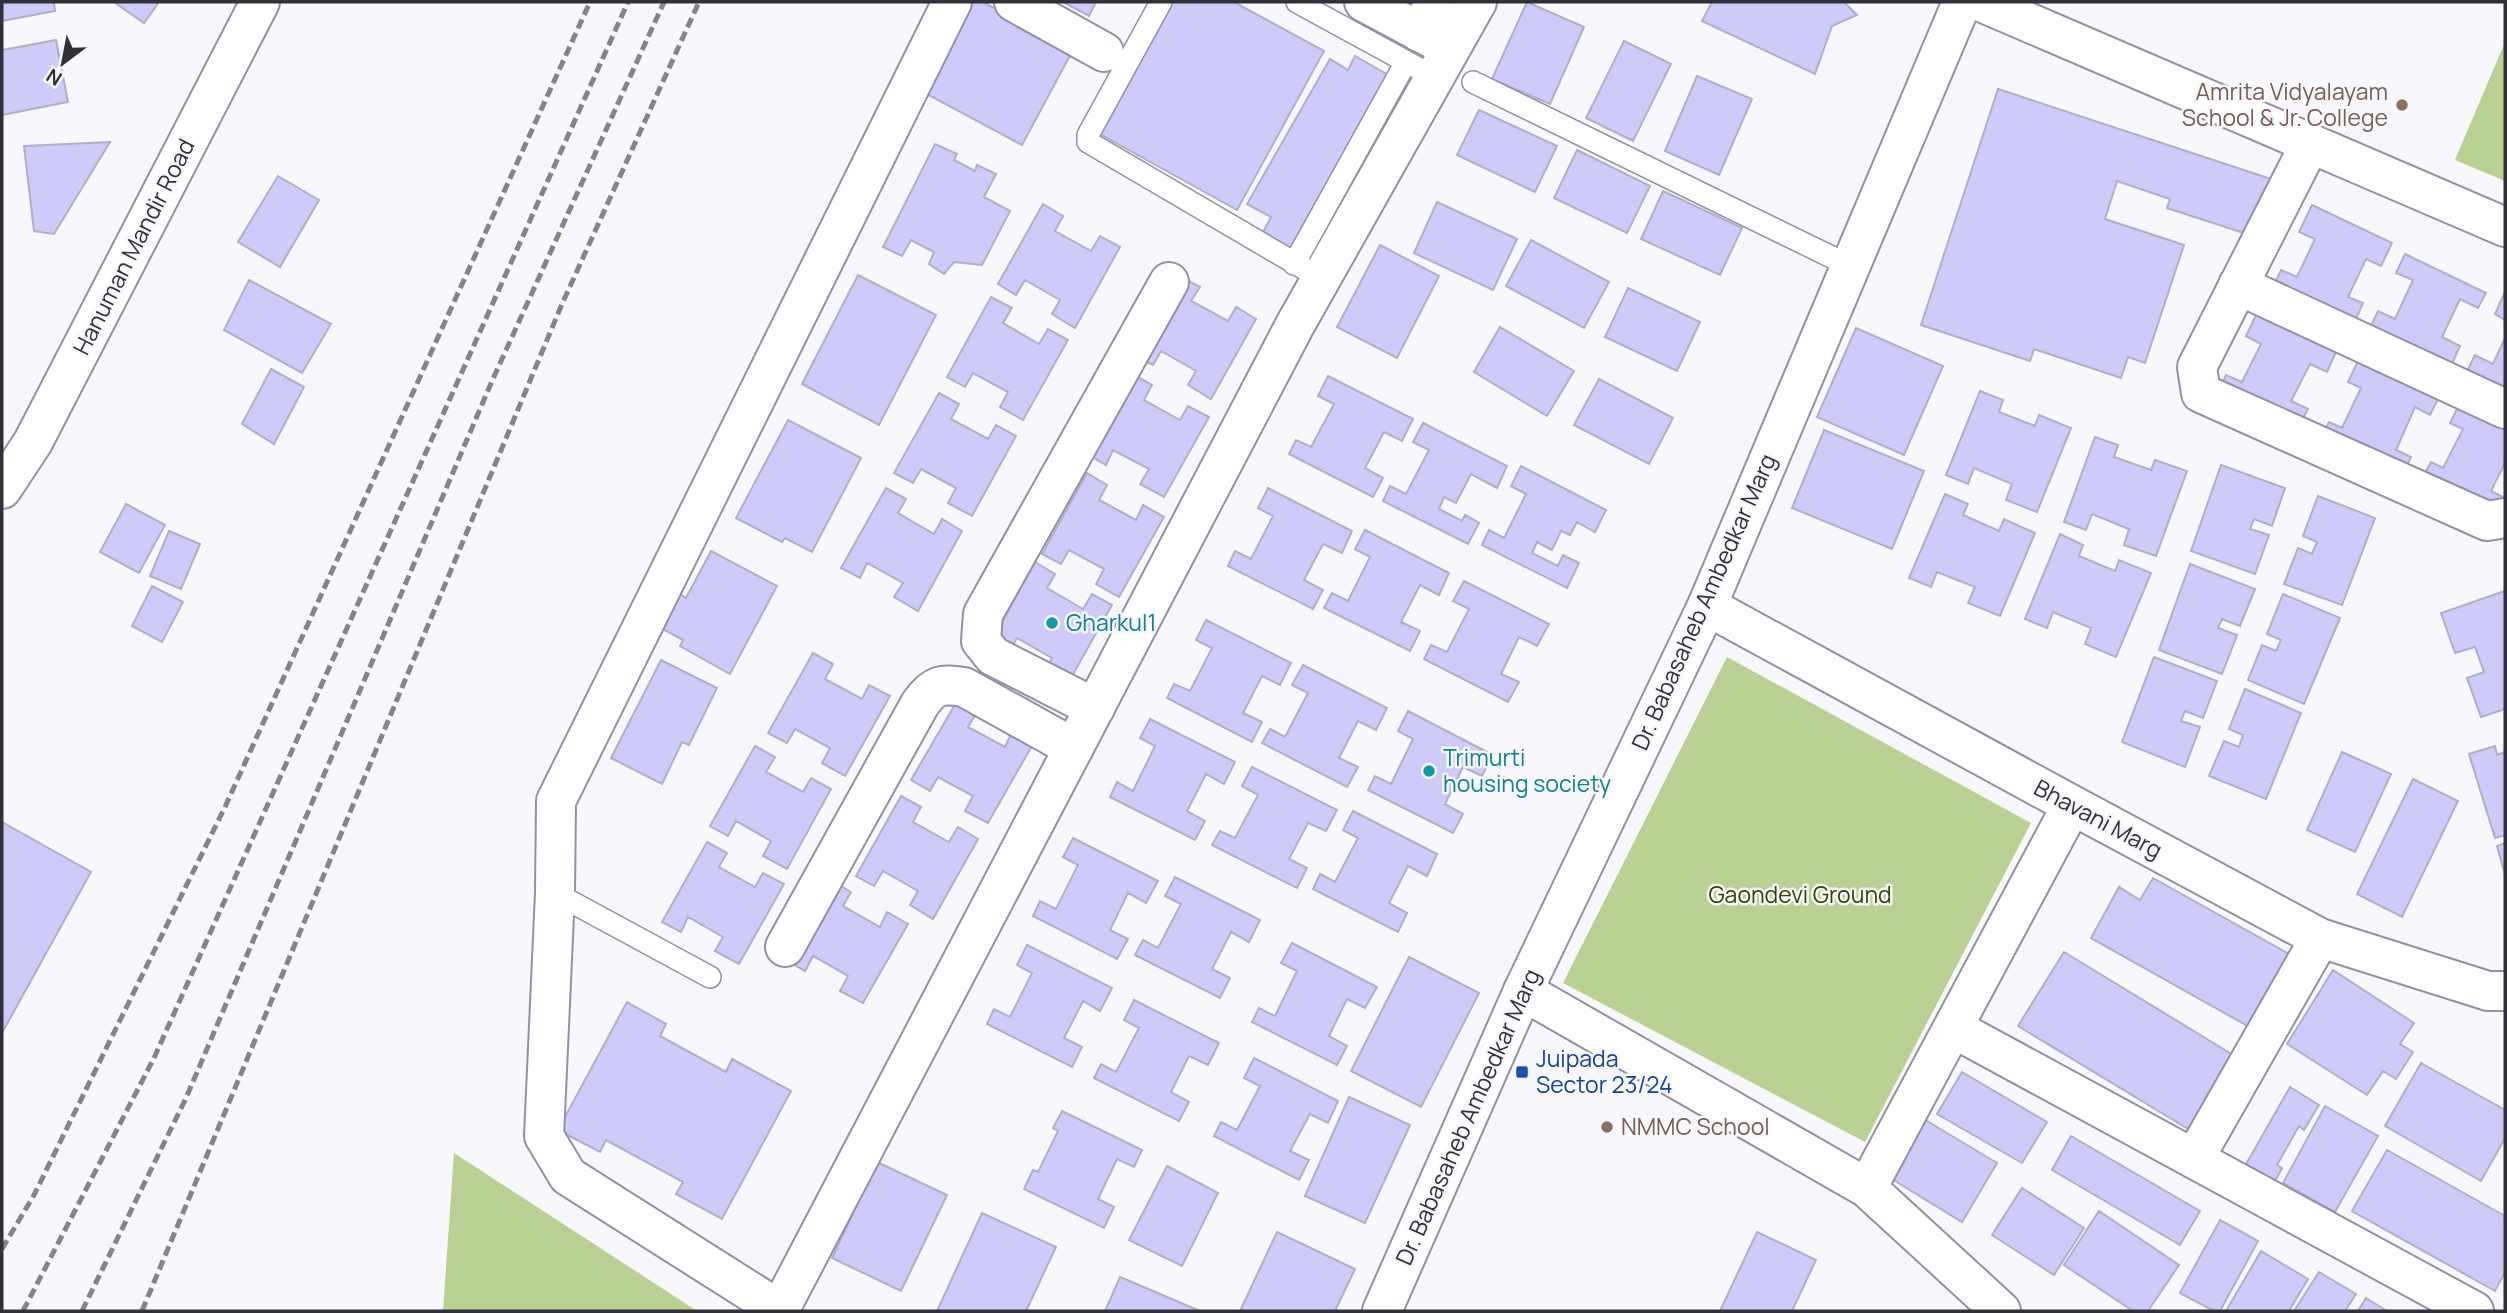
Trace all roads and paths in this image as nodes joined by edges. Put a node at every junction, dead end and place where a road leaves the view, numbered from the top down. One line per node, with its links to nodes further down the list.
1 (260, 2): 20 (street, Hanuman Mandir Road)
2 (952, 2): 26 (street)
3 (1014, 2): 11 (street)
4 (1161, 2): 16 (lane)
5 (1297, 2): 10 (lane)
6 (1364, 2): 10 (street)
7 (1477, 2): 10 (street)
8 (1962, 2): 15 (street, Dr. Babasaheb Ambedkar Marg)
9 (1980, 2): 13 (street)
10 (1429, 44): 16 (street)
11 (1104, 52)
12 (1473, 82): 15 (lane)
13 (2310, 144): 14 (street); 18 (street)
14 (2505, 227)
15 (1850, 266): 22 (street, Dr. Babasaheb Ambedkar Marg)
16 (1308, 271): 23 (street)
17 (1169, 282): 23 (street)
18 (2238, 285): 19 (street); 21 (street)
19 (2505, 409)
20 (2, 489)
21 (2505, 518)
22 (1707, 606): 25 (street, Bhavani Marg); 30 (street, Dr. Babasaheb Ambedkar Marg)
23 (1095, 708): 24 (street)
24 (1074, 748): 28 (street); 35 (street)
25 (2072, 805): 27 (street, Bhavani Marg); 32 (street)
26 (555, 894): 29 (lane); 35 (street)
27 (2320, 938): 31 (street, Bhavani Marg); 33 (street)
28 (785, 947)
29 (710, 977)
30 (1523, 991): 34 (street); 36 (street, Dr. Babasaheb Ambedkar Marg)
31 (2505, 991)
32 (1953, 1028): 33 (street); 34 (street)
33 (2194, 1159): 38 (street)
34 (1867, 1188): 37 (street)
35 (780, 1311)
36 (1382, 1311)
37 (2001, 1311)
38 (2473, 1311)

